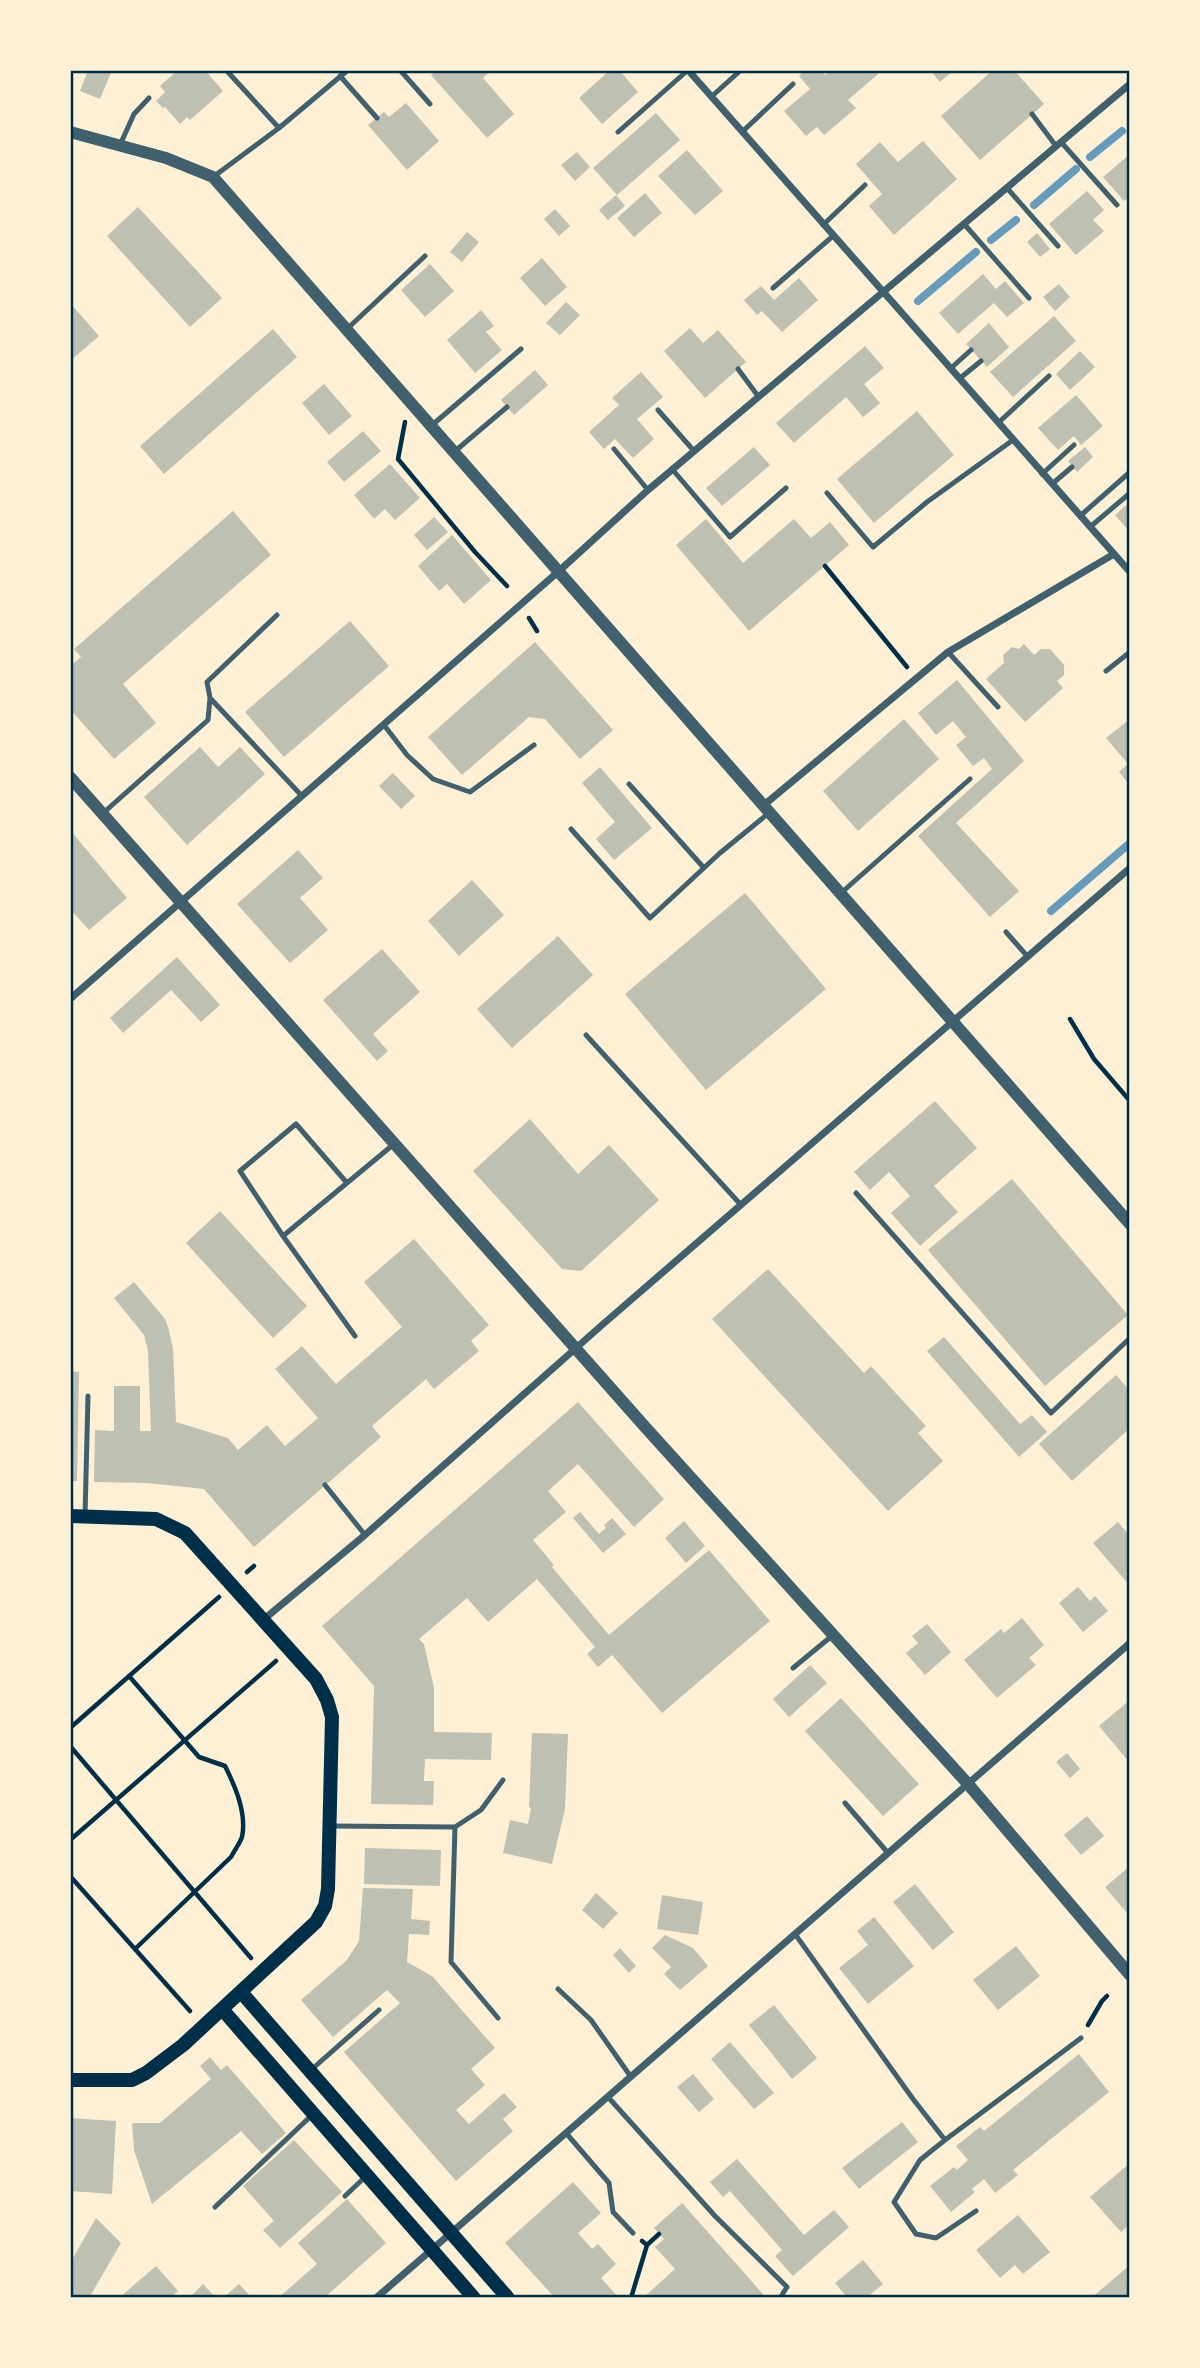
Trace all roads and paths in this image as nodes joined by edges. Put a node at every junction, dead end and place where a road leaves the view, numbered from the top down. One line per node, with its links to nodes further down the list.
1 (226, 70): 13 (lane)
2 (400, 70): 10 (lane)
3 (688, 70): 9 (street); 15 (lane)
4 (741, 70): 9 (lane)
5 (343, 72): 12 (lane); 13 (lane)
6 (793, 84): 16 (lane)
7 (1130, 85): 17 (street)
8 (149, 97): 18 (lane)
9 (711, 97): 16 (street)
10 (430, 104)
11 (1032, 114): 17 (lane)
12 (377, 118)
13 (279, 128): 19 (lane)
14 (70, 132): 18 (street)
15 (618, 132)
16 (742, 132): 23 (street)
17 (1058, 144): 21 (street); 22 (lane)
18 (120, 145): 19 (street)
19 (213, 177): 31 (street)
20 (865, 185): 23 (lane)
21 (1007, 188): 24 (street); 26 (lane)
22 (1117, 205)
23 (823, 225): 25 (street)
24 (965, 225): 29 (street); 30 (lane)
25 (833, 236): 28 (lane); 29 (street)
26 (1058, 246)
27 (425, 256): 31 (lane)
28 (773, 288)
29 (883, 293): 36 (street); 39 (street)
30 (1029, 298)
31 (347, 330): 40 (street)
32 (522, 349): 44 (lane)
33 (971, 350): 36 (lane)
34 (981, 360): 38 (lane)
35 (738, 369): 39 (lane)
36 (950, 369): 38 (street)
37 (1049, 376): 43 (lane)
38 (959, 379): 43 (street)
39 (758, 396): 48 (street)
40 (409, 400): 44 (street); 67 (path)
41 (507, 407): 49 (lane)
42 (658, 410): 48 (lane)
43 (998, 423): 45 (street)
44 (431, 426): 49 (street)
45 (1013, 440): 53 (street); 58 (lane)
46 (1074, 445): 53 (lane)
47 (614, 449): 56 (lane)
48 (694, 451): 51 (street)
49 (454, 452): 65 (street)
50 (1072, 467): 54 (lane)
51 (673, 469): 55 (lane); 56 (street)
52 (1130, 472): 59 (lane)
53 (1042, 474): 54 (street)
54 (1052, 484): 59 (street)
55 (786, 488)
56 (648, 490): 65 (street)
57 (1130, 492): 60 (lane)
58 (827, 493)
59 (1080, 516): 60 (street)
60 (1090, 527): 61 (street)
61 (1114, 554): 63 (street); 71 (street)
62 (1130, 558): 63 (lane)
63 (1123, 564): 66 (street)
64 (825, 566): 74 (path)
65 (559, 571): 77 (street); 83 (street)
66 (1130, 572)
67 (507, 586)
68 (277, 615): 75 (lane)
69 (529, 618): 70 (path)
70 (537, 631)
71 (948, 652): 74 (street); 76 (lane)
72 (1130, 652): 73 (lane)
73 (1106, 671)
74 (916, 678): 83 (street)
75 (210, 698): 82 (lane); 84 (lane)
76 (998, 707)
77 (384, 725): 78 (lane); 82 (street)
78 (534, 745)
79 (70, 777): 84 (street)
80 (970, 779): 88 (lane)
81 (629, 784): 86 (lane)
82 (302, 796): 89 (street)
83 (767, 809): 86 (lane); 88 (street)
84 (102, 814): 89 (street)
85 (571, 829): 86 (lane)
86 (704, 868)
87 (1130, 868): 91 (street)
88 (841, 893): 94 (street)
89 (180, 904): 92 (street); 97 (street)
90 (1006, 932): 91 (lane)
91 (1028, 957): 94 (street)
92 (70, 999)
93 (1070, 1019): 96 (path)
94 (953, 1021): 100 (street); 101 (street)
95 (586, 1035): 100 (lane)
96 (1130, 1101)
97 (394, 1144): 98 (lane); 105 (street)
98 (346, 1184): 102 (lane); 102 (lane)
99 (856, 1193): 104 (lane)
100 (741, 1205): 105 (street)
101 (1130, 1224)
102 (283, 1236): 103 (lane)
103 (355, 1336)
104 (1130, 1338)
105 (576, 1348): 109 (street); 113 (street)
106 (88, 1395): 108 (lane)
107 (325, 1485): 109 (lane)
108 (77, 1516): 111 (main road)
109 (365, 1535): 112 (street)
110 (254, 1566): 111 (path)
111 (232, 1586): 112 (main road); 117 (path)
112 (263, 1620): 115 (main road)
113 (833, 1635): 116 (lane); 122 (street)
114 (1130, 1643): 122 (street)
115 (290, 1649): 119 (path); 125 (main road)
116 (793, 1668)
117 (129, 1676): 118 (path); 119 (path)
118 (70, 1728)
119 (184, 1741): 123 (path); 130 (path)
120 (70, 1746): 123 (path)
121 (503, 1780): 126 (lane)
122 (968, 1784): 128 (street); 134 (street)
123 (116, 1800): 127 (path); 130 (path)
124 (845, 1803): 128 (lane)
125 (330, 1826): 126 (lane); 136 (main road)
126 (455, 1827): 141 (lane)
127 (70, 1840)
128 (888, 1853): 131 (street)
129 (70, 1876): 132 (path)
130 (195, 1892): 132 (path); 133 (path)
131 (795, 1934): 144 (street); 149 (lane)
132 (135, 1949): 140 (path)
133 (254, 1961)
134 (1130, 1975)
135 (558, 1989): 144 (lane)
136 (241, 1992): 138 (main road); 143 (main road)
137 (1107, 1996): 142 (path)
138 (222, 2009): 145 (main road); 147 (main road)
139 (379, 2010): 143 (lane)
140 (194, 2015)
141 (498, 2018)
142 (1081, 2038): 149 (lane)
143 (311, 2070): 154 (main road)
144 (631, 2077): 146 (street)
145 (70, 2080)
146 (608, 2097): 148 (street); 163 (lane)
147 (314, 2113): 150 (main road); 152 (lane)
148 (566, 2133): 154 (street); 155 (lane)
149 (945, 2140): 153 (lane)
150 (368, 2174): 151 (lane); 158 (main road)
151 (345, 2196)
152 (215, 2207)
153 (976, 2211)
154 (451, 2232): 158 (street); 161 (main road)
155 (633, 2233): 157 (path)
156 (659, 2234): 157 (path)
157 (647, 2245): 162 (path)
158 (431, 2248): 159 (street); 160 (main road)
159 (376, 2298)
160 (474, 2298)
161 (508, 2298)
162 (631, 2298)
163 (780, 2298)

